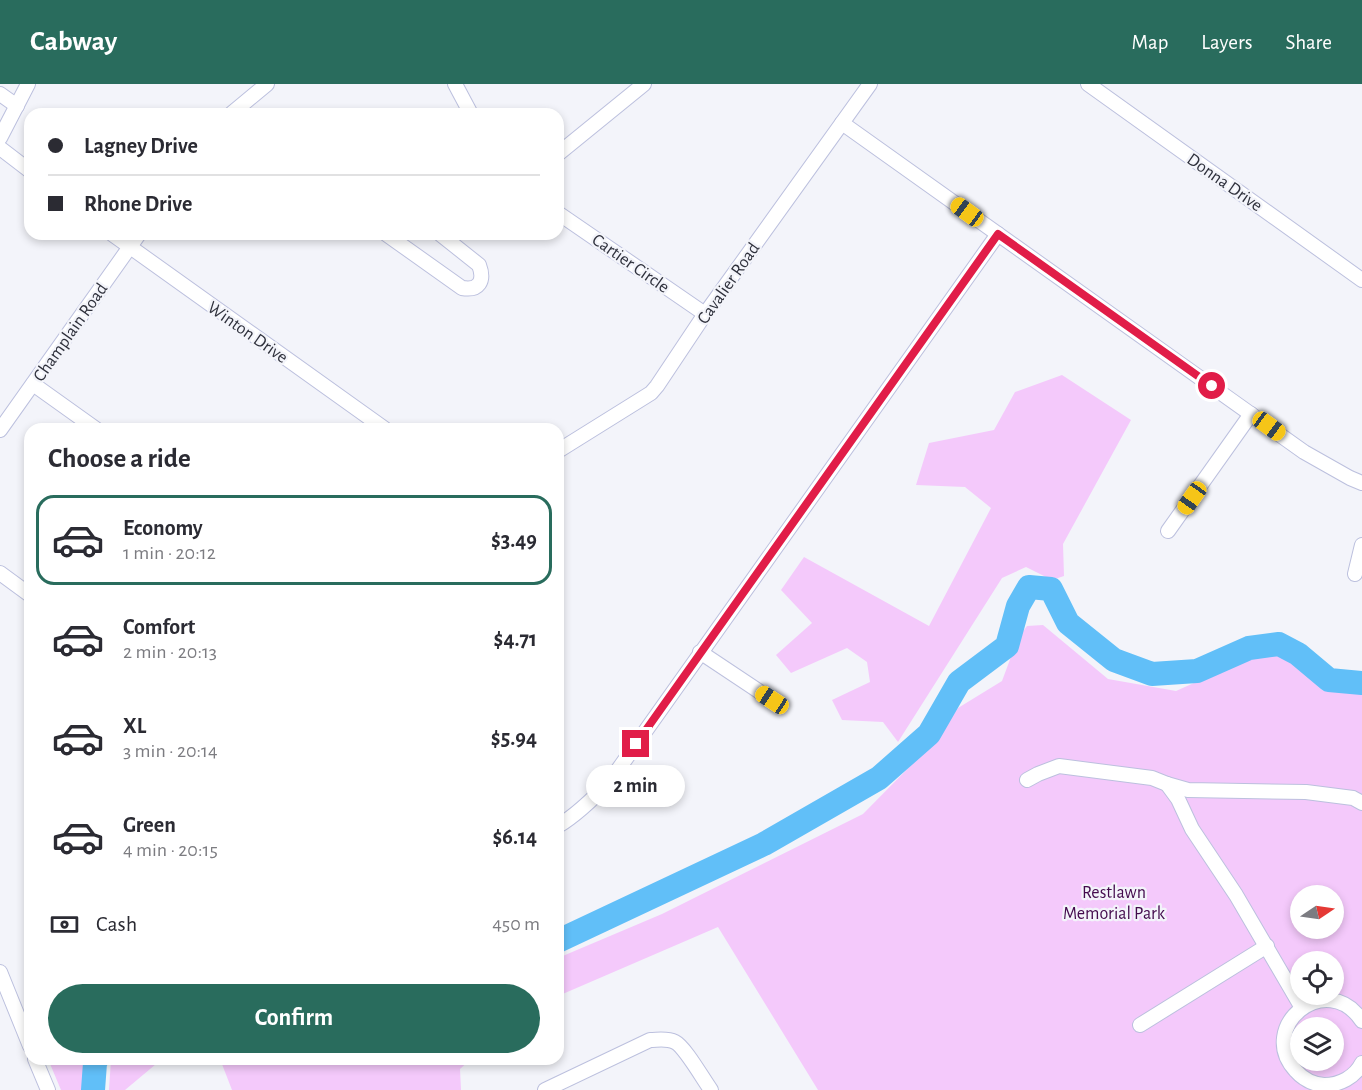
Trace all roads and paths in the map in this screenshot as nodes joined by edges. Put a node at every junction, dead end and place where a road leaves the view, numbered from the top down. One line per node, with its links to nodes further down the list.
1 (28, 84): 8 (street)
2 (267, 84): 9 (street)
3 (455, 84): 10 (street)
4 (644, 84): 14 (street)
5 (870, 84): 11 (street, Cavalier Road)
6 (1088, 84): 23 (street, Donna Drive)
7 (0, 94): 8 (street)
8 (17, 106): 12 (street)
9 (238, 108)
10 (468, 108)
11 (842, 123): 17 (street); 24 (street, Cavalier Road)
12 (0, 138)
13 (0, 148): 15 (street)
14 (564, 149)
15 (24, 166)
16 (564, 217): 24 (street, Cartier Circle)
17 (998, 234): 26 (street); 37 (street)
18 (120, 240): 22 (street, Winton Drive)
19 (135, 240): 22 (street, Champlain Road)
20 (394, 240): 21 (street)
21 (459, 240)
22 (130, 247): 25 (street, Champlain Road); 28 (street, Winton Drive)
23 (1362, 280)
24 (705, 314): 30 (street, Cavalier Road)
25 (33, 384): 27 (street); 29 (street, Champlain Road)
26 (1251, 414): 31 (street); 32 (street)
27 (88, 423)
28 (377, 423)
29 (0, 430)
30 (564, 447)
31 (1362, 483)
32 (1168, 531)
33 (1362, 545): 35 (street)
34 (0, 573): 36 (street)
35 (1354, 574)
36 (24, 591)
37 (700, 652): 38 (street); 42 (street)
38 (772, 700)
39 (1028, 780): 40 (street)
40 (1167, 784): 41 (street); 43 (street)
41 (1362, 803)
42 (564, 823)
43 (1267, 946): 45 (street); 47 (street)
44 (0, 972): 48 (street)
45 (1302, 1008): 46 (street); 51 (street)
46 (1362, 1020)
47 (1140, 1025)
48 (24, 1031)
49 (1362, 1063): 51 (street)
50 (38, 1065): 52 (street)
51 (1353, 1084)
52 (48, 1090)
53 (545, 1090): 54 (street)
54 (711, 1090)

